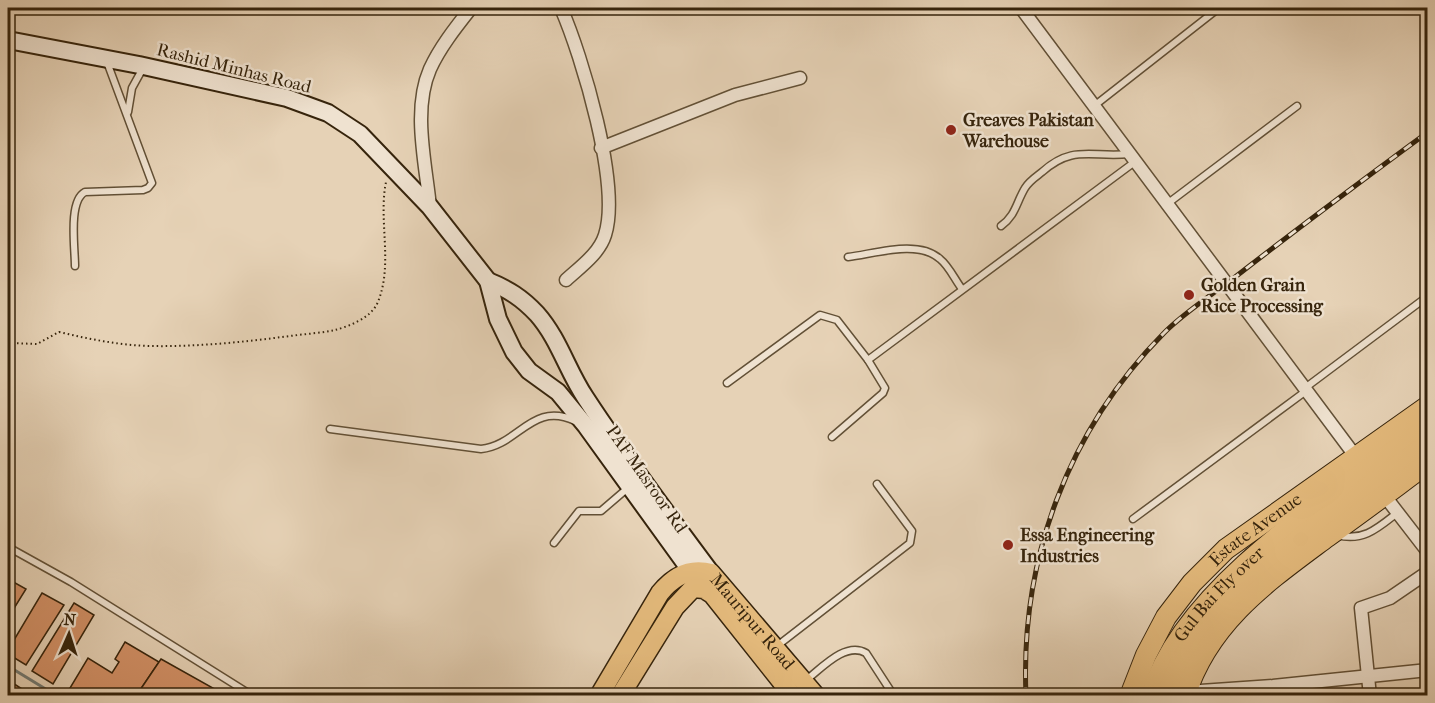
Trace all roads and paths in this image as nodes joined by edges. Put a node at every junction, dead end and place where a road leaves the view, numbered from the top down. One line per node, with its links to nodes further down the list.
1 (471, 8): 16 (street)
2 (561, 8): 12 (street)
3 (1021, 8): 9 (street)
4 (1219, 8): 9 (lane)
5 (8, 40): 6 (main road, Rashid Minhas Road)
6 (106, 59): 7 (main road, Rashid Minhas Road); 11 (lane)
7 (144, 66): 11 (lane); 14 (main road, Rashid Minhas Road)
8 (800, 78): 12 (street)
9 (1094, 106): 13 (street)
10 (1297, 106): 15 (lane)
11 (127, 115): 19 (lane)
12 (601, 148): 20 (street)
13 (1133, 158): 15 (street); 17 (lane); 22 (lane)
14 (395, 169): 16 (main road, Rashid Minhas Road); 24 (path)
15 (1167, 204): 28 (street)
16 (430, 207): 21 (main road, Rashid Minhas Road)
17 (1001, 226)
18 (848, 257): 22 (lane)
19 (75, 266)
20 (566, 280)
21 (488, 281): 26 (main road, Rashid Minhas Road); 29 (main road, Rashid Minhas Road)
22 (962, 289): 25 (lane)
23 (1428, 296): 28 (lane)
24 (8, 343)
25 (868, 360): 27 (lane); 34 (lane)
26 (574, 381): 38 (main road, PAF Masroor Rd)
27 (728, 383)
28 (1306, 390): 36 (street); 42 (lane)
29 (558, 392): 31 (main road, PAF Masroor Rd)
30 (1428, 406): 36 (highway, Estate Avenue)
31 (586, 426): 33 (lane); 38 (main road, PAF Masroor Rd)
32 (1428, 427): 43 (highway)
33 (330, 429)
34 (832, 436)
35 (1428, 444): 43 (highway)
36 (1356, 458): 60 (highway, Estate Avenue)
37 (1428, 463): 40 (highway)
38 (635, 482): 44 (lane); 47 (main road, PAF Masroor Rd); 49 (main road, PAF Masroor Rd)
39 (877, 484): 50 (lane)
40 (1384, 495): 41 (street); 43 (highway)
41 (1398, 513): 43 (lane); 46 (street)
42 (1133, 519)
43 (1321, 523): 55 (highway); 61 (highway, Gul Bai Fly over); 62 (highway, Gul Bai Fly over)
44 (554, 543)
45 (8, 547): 56 (lane)
46 (1428, 552)
47 (689, 572): 49 (main road, Mauripur Road); 57 (main road, Mauripur Road)
48 (1428, 572): 52 (street)
49 (708, 581): 50 (main road, Mauripur Road); 53 (main road, Mauripur Road); 58 (main road, Mauripur Road)
50 (776, 646): 53 (main road, Mauripur Road)
51 (1428, 670): 52 (street)
52 (1368, 676): 54 (street); 63 (street)
53 (805, 691): 59 (lane)
54 (1273, 691): 55 (street)
55 (1186, 694)
56 (253, 696)
57 (599, 696)
58 (620, 696)
59 (894, 696)
60 (1130, 696)
61 (1151, 696)
62 (1166, 696)
63 (1370, 696)

